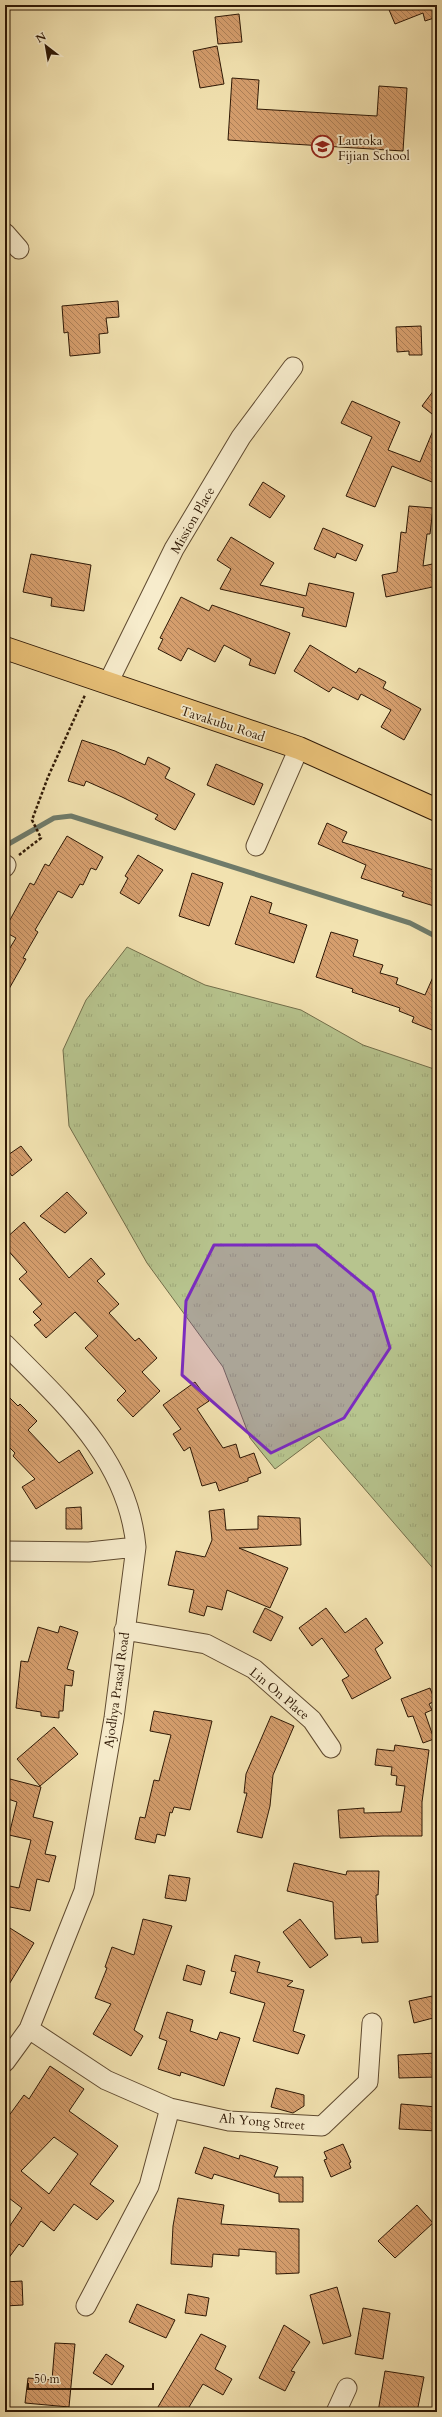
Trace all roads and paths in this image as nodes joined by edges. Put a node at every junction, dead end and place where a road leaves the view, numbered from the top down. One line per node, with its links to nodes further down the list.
1 (5, 233): 2 (street)
2 (20, 249)
3 (293, 367): 5 (street, Mission Place)
4 (5, 648): 5 (main road, Tavakubu Road)
5 (101, 680): 6 (main road, Tavakubu Road); 9 (path)
6 (299, 748): 7 (main road, Tavakubu Road); 8 (street)
7 (437, 810)
8 (256, 846)
9 (6, 866)
10 (5, 1344): 11 (street, Ajodhya Prasad Road)
11 (136, 1547): 12 (street); 13 (street, Ajodhya Prasad Road)
12 (5, 1551)
13 (124, 1630): 14 (street, Lin On Place); 16 (street, Ajodhya Prasad Road)
14 (331, 1748)
15 (372, 2023): 18 (street, Ah Yong Street)
16 (29, 2029): 17 (street, Ajodhya Prasad Road); 18 (street, Ah Yong Street)
17 (5, 2062)
18 (170, 2108): 19 (street)
19 (86, 2306)
20 (347, 2388): 21 (street)
21 (336, 2412)

